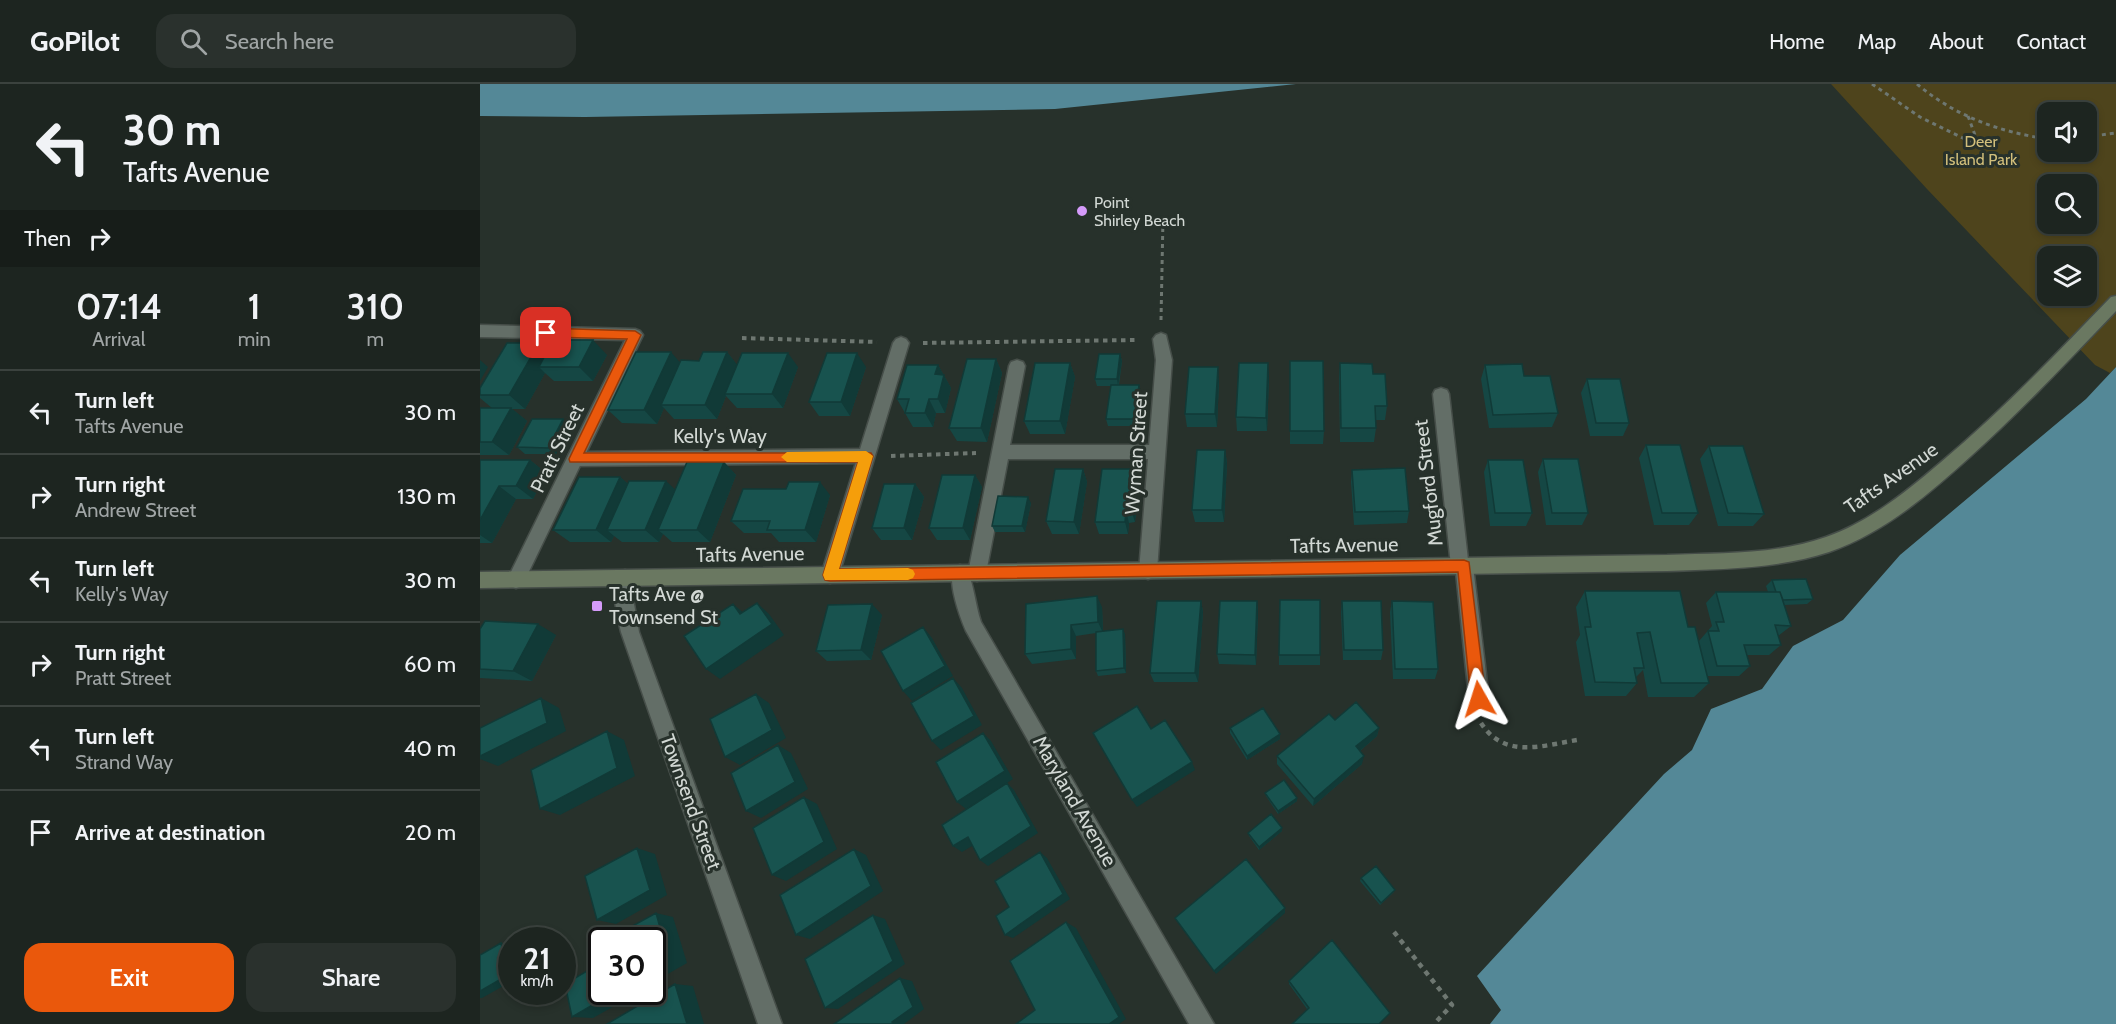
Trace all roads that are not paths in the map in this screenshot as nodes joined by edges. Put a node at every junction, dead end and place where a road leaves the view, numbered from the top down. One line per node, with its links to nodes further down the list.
1 (2116, 301): 11 (main road, Tafts Avenue)
2 (480, 331): 10 (street, Pratt Street)
3 (1161, 339): 8 (street, Wyman Street)
4 (901, 343): 9 (street)
5 (1017, 366): 7 (street)
6 (1441, 394): 11 (street, Mugford Street)
7 (1001, 452): 8 (street); 13 (street)
8 (1156, 452): 12 (street, Wyman Street)
9 (866, 456): 10 (street, Kelly's Way); 14 (street)
10 (575, 459): 17 (street, Pratt Street)
11 (1462, 566): 12 (main road, Tafts Avenue); 18 (street, Mugford Street)
12 (1148, 571): 13 (main road, Tafts Avenue)
13 (969, 573): 14 (main road, Tafts Avenue); 20 (street, Maryland Avenue)
14 (830, 575): 15 (main road, Tafts Avenue)
15 (625, 578): 17 (main road, Tafts Avenue); 19 (street, Townsend Street)
16 (480, 580): 17 (main road, Tafts Avenue)
17 (516, 580)
18 (1479, 699)
19 (770, 1024)
20 (1202, 1024)

